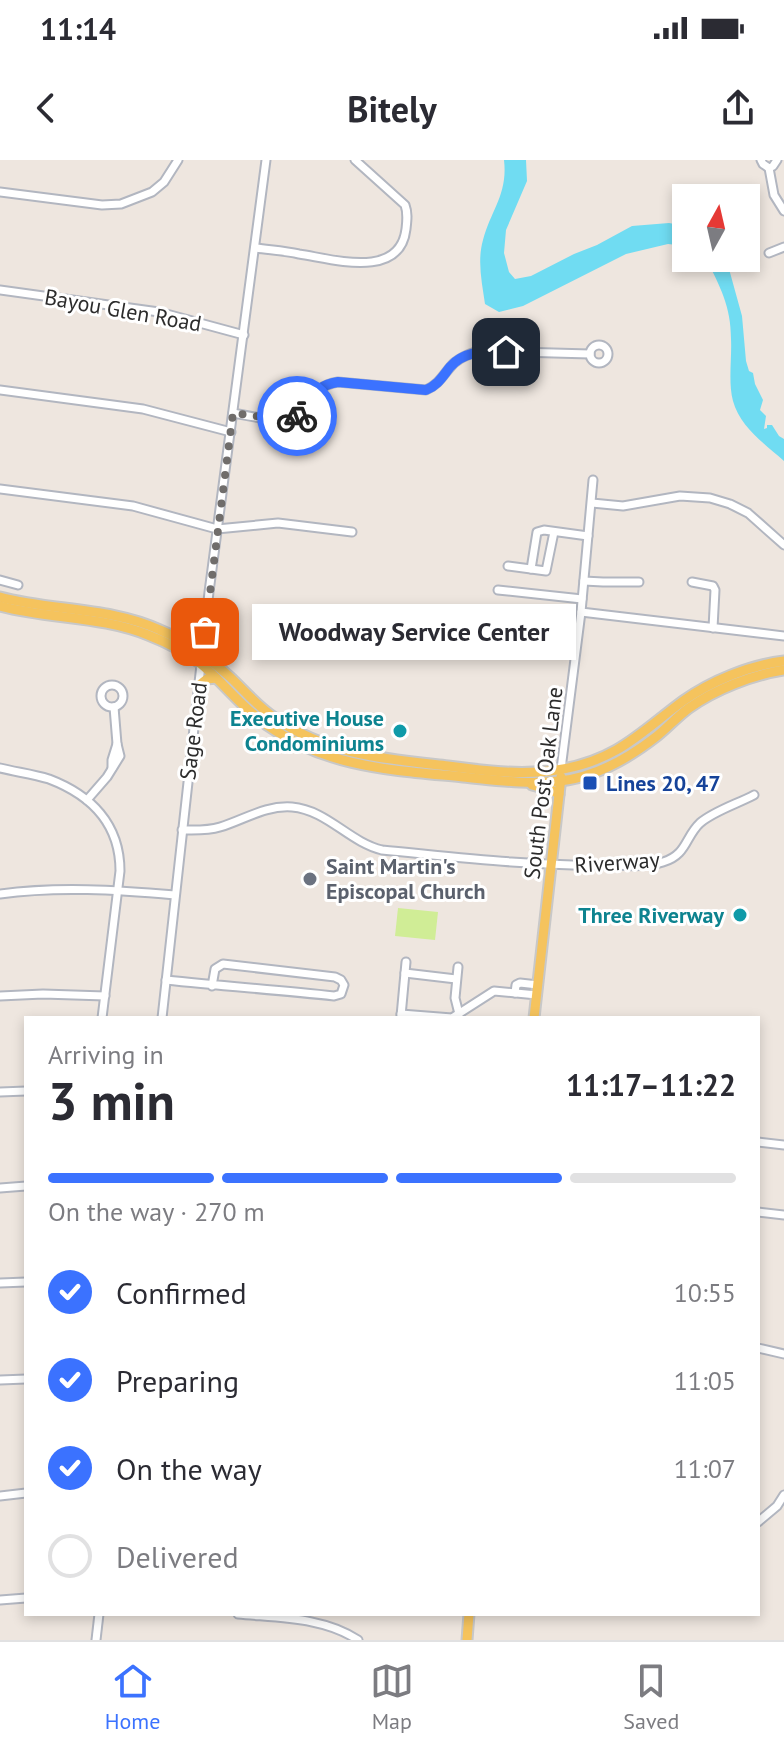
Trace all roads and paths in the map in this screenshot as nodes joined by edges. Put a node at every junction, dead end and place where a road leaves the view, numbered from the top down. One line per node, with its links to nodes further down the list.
1 (178, 160): 7 (street)
2 (266, 160): 10 (street, Sage Road)
3 (355, 160): 10 (street)
4 (761, 160): 6 (street)
5 (777, 160): 6 (street)
6 (769, 168): 8 (street)
7 (0, 192)
8 (784, 211)
9 (784, 247): 11 (street)
10 (256, 248): 13 (street, Sage Road)
11 (769, 253)
12 (0, 290): 13 (street, Bayou Glen Road)
13 (244, 335): 16 (street, Sage Road)
14 (590, 354): 16 (street)
15 (0, 390): 17 (street)
16 (233, 413): 17 (street, Sage Road)
17 (231, 432): 21 (street, Sage Road)
18 (593, 480): 20 (street, South Post Oak Lane)
19 (0, 489): 21 (street)
20 (592, 503): 24 (street, South Post Oak Lane); 25 (street)
21 (217, 529): 22 (street); 41 (street, Sage Road)
22 (352, 532)
23 (554, 532): 24 (street); 27 (street); 27 (street)
24 (588, 536): 28 (street, South Post Oak Lane)
25 (784, 545)
26 (508, 566): 27 (street)
27 (531, 569)
28 (584, 581): 30 (street); 35 (street, South Post Oak Lane)
29 (1, 582): 32 (street)
30 (639, 582)
31 (692, 582): 39 (street)
32 (18, 585)
33 (498, 590): 35 (street)
34 (0, 597): 38 (main road)
35 (582, 599): 37 (street, South Post Oak Lane)
36 (0, 606): 38 (main road)
37 (581, 612): 39 (street); 51 (street, South Post Oak Lane)
38 (69, 614): 41 (main road)
39 (713, 628): 40 (street)
40 (784, 636)
41 (202, 659): 44 (main road); 46 (street, Sage Road); 49 (main road)
42 (784, 661): 45 (main road)
43 (784, 670): 45 (main road)
44 (216, 678): 46 (main road); 49 (main road)
45 (722, 684): 48 (main road)
46 (198, 686): 58 (street, Sage Road)
47 (114, 707): 57 (street)
48 (663, 724): 51 (main road); 53 (main road)
49 (364, 761): 52 (main road)
50 (0, 768): 57 (street)
51 (561, 769): 52 (main road); 53 (main road, South Post Oak Lane)
52 (461, 772): 54 (main road)
53 (560, 781): 54 (main road); 55 (main road, South Post Oak Lane)
54 (528, 783): 55 (main road)
55 (559, 794): 59 (main road, South Post Oak Lane)
56 (754, 795): 59 (street, Riverway)
57 (87, 800): 60 (street)
58 (182, 830): 59 (street, Riverway); 62 (street, Sage Road)
59 (551, 866): 71 (main road, South Post Oak Lane)
60 (117, 890): 61 (street); 62 (street); 73 (street)
61 (0, 894)
62 (175, 895): 68 (street, Sage Road)
63 (406, 962): 66 (street)
64 (458, 967): 67 (street)
65 (279, 971): 69 (street); 70 (street); 70 (street)
66 (405, 973): 67 (street); 77 (street)
67 (456, 979): 74 (street)
68 (166, 980): 69 (street); 76 (street, Sage Road)
69 (212, 986): 70 (street)
70 (278, 990)
71 (537, 990): 74 (street); 79 (main road, South Post Oak Lane)
72 (0, 996): 73 (street)
73 (105, 996): 75 (street)
74 (459, 1014): 78 (street)
75 (102, 1016)
76 (162, 1016)
77 (401, 1016)
78 (456, 1016)
79 (534, 1016)
80 (24, 1091): 81 (street)
81 (0, 1092)
82 (760, 1142): 83 (street)
83 (784, 1145)
84 (24, 1186): 85 (street)
85 (0, 1188)
86 (760, 1212): 87 (street)
87 (784, 1215)
88 (24, 1282): 89 (street)
89 (0, 1283)
90 (760, 1348): 91 (street)
91 (784, 1354)
92 (24, 1379): 93 (street)
93 (0, 1380)
94 (24, 1493): 96 (street)
95 (784, 1495): 97 (street)
96 (0, 1496)
97 (760, 1520)
98 (24, 1598): 99 (street)
99 (0, 1600)
100 (99, 1616): 103 (street)
101 (256, 1616): 104 (street)
102 (469, 1616): 105 (main road)
103 (96, 1640)
104 (358, 1640)
105 (467, 1640)

